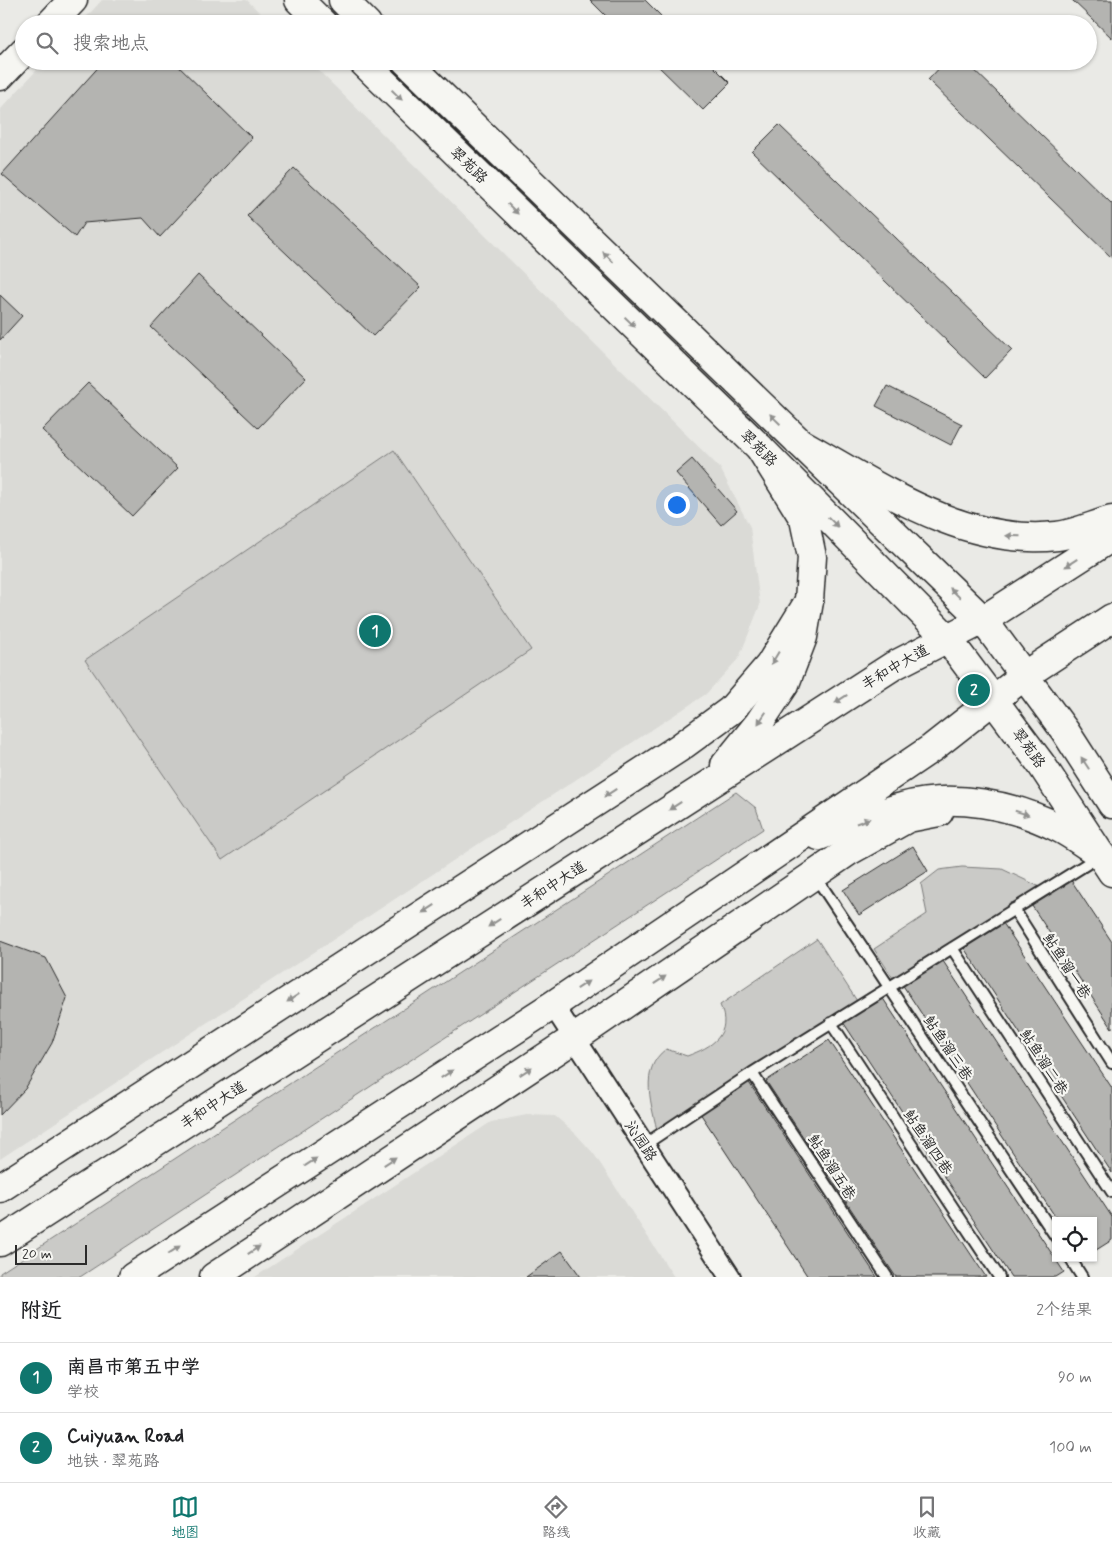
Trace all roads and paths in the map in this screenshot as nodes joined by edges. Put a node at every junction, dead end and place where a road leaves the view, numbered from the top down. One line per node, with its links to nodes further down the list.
1 (74, 0): 4 (main road)
2 (299, 0): 5 (main road)
3 (343, 0): 6 (main road)
4 (59, 15)
5 (315, 15)
6 (358, 15)
7 (15, 60): 10 (main road)
8 (371, 70): 12 (main road, 翠苑路, one-way to 12)
9 (415, 70): 11 (main road, 翠苑路, one-way to 9)
10 (0, 76)
11 (799, 442): 13 (main road, one-way to 11); 17 (main road, 翠苑路, one-way to 11)
12 (760, 448): 15 (main road); 18 (main road, 翠苑路, one-way to 18)
13 (1112, 520)
14 (1112, 537): 17 (main road, 丰和中大道, one-way to 17)
15 (809, 601): 21 (main road, one-way to 21); 36 (main road, one-way to 36)
16 (1112, 618): 19 (main road)
17 (983, 620): 18 (main road, 丰和中大道); 19 (main road, 翠苑路)
18 (947, 638): 20 (main road, 翠苑路); 21 (main road, 丰和中大道, one-way to 21)
19 (1025, 675): 20 (main road); 23 (main road, 翠苑路, one-way to 19)
20 (993, 700): 24 (main road); 25 (main road, 翠苑路)
21 (710, 783): 39 (main road, 丰和中大道, one-way to 39)
22 (983, 803): 24 (main road, one-way to 22); 25 (main road, one-way to 25); 26 (main road)
23 (1112, 804)
24 (784, 848): 30 (main road, one-way to 24)
25 (1106, 863): 27 (lane)
26 (815, 875): 29 (lane, 鲇鱼溜三巷); 32 (main road, one-way to 26)
27 (1014, 909): 28 (lane); 33 (lane, 鲇鱼溜一巷)
28 (952, 948): 29 (lane); 37 (lane, 鲇鱼溜二巷)
29 (889, 987): 31 (lane); 38 (lane, 鲇鱼溜三巷)
30 (553, 1005): 32 (street, 沁园路); 41 (main road, one-way to 30)
31 (831, 1024): 34 (lane); 45 (lane, 鲇鱼溜四巷)
32 (575, 1038): 35 (street, 沁园路); 42 (main road, one-way to 32)
33 (1112, 1063)
34 (752, 1073): 35 (lane); 44 (lane, 鲇鱼溜五巷)
35 (644, 1145): 43 (street, 沁园路)
36 (0, 1188)
37 (1112, 1192)
38 (1052, 1231)
39 (0, 1242)
40 (1073, 1262): 46 (lane)
41 (133, 1277)
42 (214, 1277)
43 (730, 1277)
44 (887, 1277)
45 (1000, 1277)
46 (1082, 1277)

